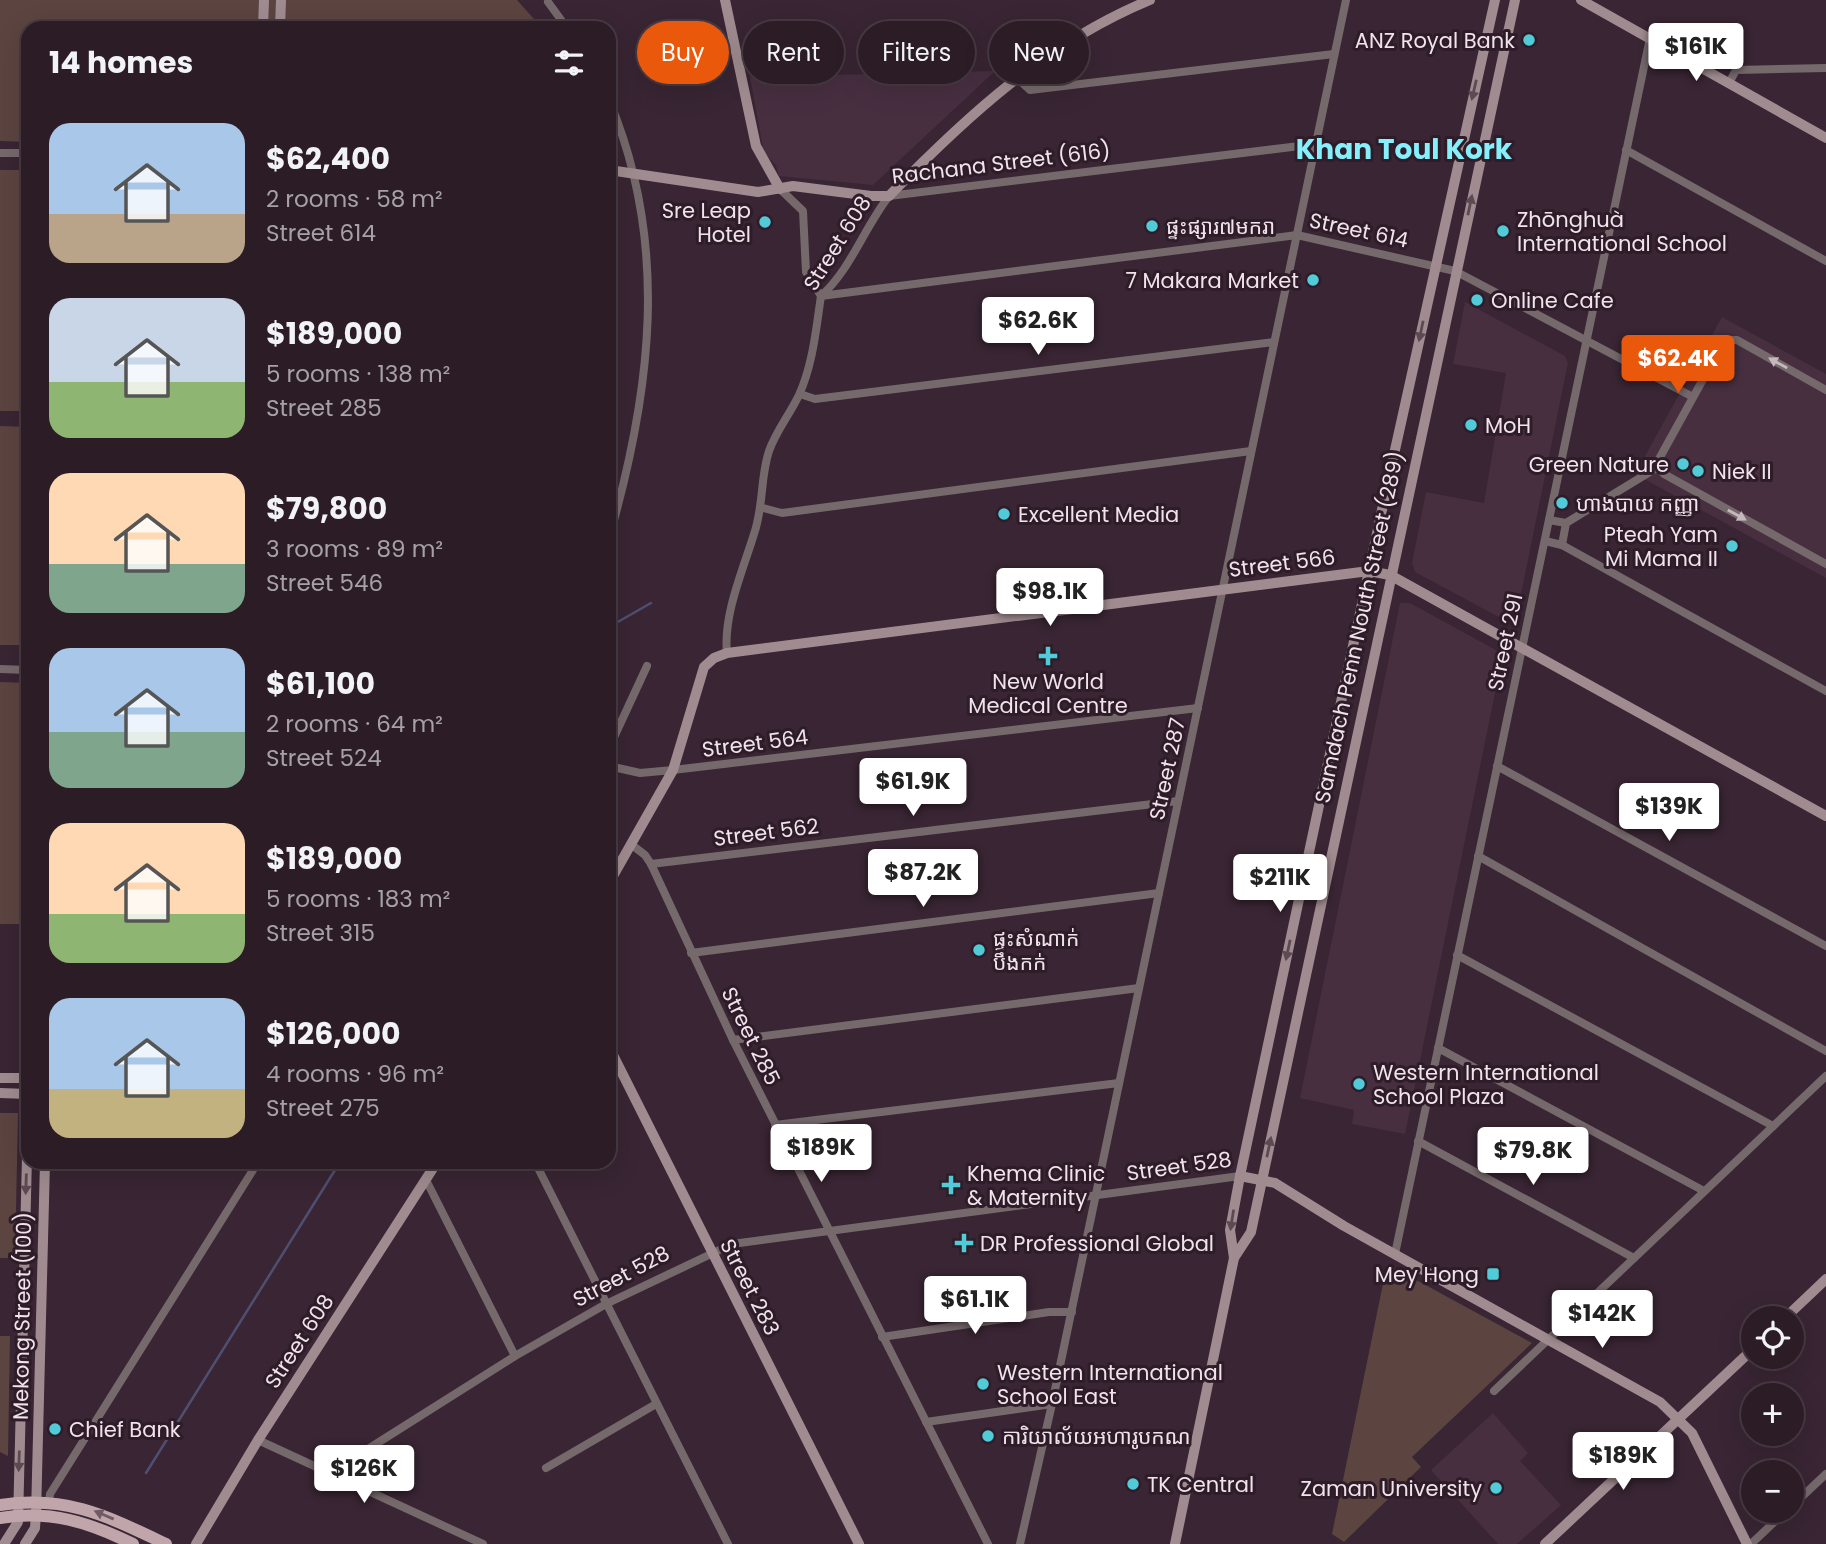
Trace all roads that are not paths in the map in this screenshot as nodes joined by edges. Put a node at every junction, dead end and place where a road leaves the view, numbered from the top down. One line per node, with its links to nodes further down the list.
1 (264, 0): 10 (street)
2 (281, 0): 11 (street)
3 (725, 0): 30 (street)
4 (1150, 0): 13 (street, Street 608)
5 (1346, 0): 15 (street, Street 287)
6 (1495, 0): 34 (street, Samdach Penn Nouth Street (289), one-way to 34)
7 (1515, 0): 35 (street, Samdach Penn Nouth Street (289), one-way to 7)
8 (1581, 0): 14 (street)
9 (548, 2): 12 (street)
10 (263, 21)
11 (281, 21)
12 (562, 21)
13 (1089, 29)
14 (1650, 38): 18 (street); 25 (street, Street 291)
15 (1334, 54): 17 (street); 24 (street, Street 287)
16 (1826, 68): 18 (street)
17 (1089, 83)
18 (1729, 83): 23 (street)
19 (1008, 84): 31 (street, Street 608)
20 (1024, 84): 21 (street)
21 (1081, 84)
22 (616, 120): 29 (street)
23 (1826, 138)
24 (1316, 144): 31 (street, Rachana Street (616)); 32 (street, Street 287)
25 (1626, 150): 33 (street); 37 (street, Street 291)
26 (0, 153): 27 (street)
27 (21, 153)
28 (616, 171): 29 (street, Rachana Street (616))
29 (634, 172): 30 (street, Rachana Street (616)); 47 (street)
30 (780, 189): 31 (street, Rachana Street (616)); 36 (street)
31 (889, 195): 36 (street, Street 608)
32 (1297, 235): 34 (street, Street 614); 36 (street, Street 614); 38 (street, Street 287)
33 (1826, 261)
34 (1435, 265): 35 (street, Street 614); 42 (street, Samdach Penn Nouth Street (289), one-way to 42)
35 (1455, 271): 37 (street, Street 614); 43 (street, Samdach Penn Nouth Street (289))
36 (821, 296): 40 (street, Street 608)
37 (1586, 340): 41 (street, Street 614); 48 (street, Street 291)
38 (1274, 342): 40 (street); 44 (street, Street 287)
39 (1826, 390): 41 (street, one-way to 41)
40 (800, 394): 46 (street, Street 608)
41 (1693, 397): 45 (street)
42 (1405, 404): 43 (street); 53 (street, Samdach Penn Nouth Street (289))
43 (1425, 408): 54 (street, Samdach Penn Nouth Street (289))
44 (1251, 452): 46 (street); 55 (street, Street 287)
45 (1658, 467): 49 (street); 52 (street, one-way to 52)
46 (763, 508): 57 (street, Street 608)
47 (616, 514)
48 (1549, 520): 49 (street); 50 (street, Street 291)
49 (1566, 523): 51 (street)
50 (1545, 541): 51 (street); 56 (street, Street 291)
51 (1562, 545): 61 (street)
52 (1826, 564)
53 (1368, 571): 54 (street, Street 566); 55 (street, Street 566); 63 (street, Samdach Penn Nouth Street (289))
54 (1390, 575): 56 (street, Street 566); 64 (street, Samdach Penn Nouth Street (289))
55 (1222, 590): 57 (street, Street 566); 62 (street, Street 287)
56 (1522, 649): 66 (street, Street 291); 70 (street, Street 566)
57 (727, 653): 68 (street)
58 (647, 666): 65 (street)
59 (0, 669): 60 (street)
60 (21, 670)
61 (1826, 691)
62 (1198, 708): 68 (street, Street 564); 69 (street, Street 287)
63 (1339, 710): 64 (street); 98 (street, Samdach Penn Nouth Street (289), one-way to 98)
64 (1360, 714): 100 (street, Samdach Penn Nouth Street (289), one-way to 64)
65 (616, 733)
66 (1497, 766): 72 (street, Street 291); 76 (street)
67 (616, 768): 68 (street, Street 564)
68 (673, 770): 71 (street)
69 (1178, 801): 73 (street, Street 562); 75 (street, Street 287)
70 (1825, 815)
71 (632, 845): 73 (street, Street 285); 74 (street)
72 (1478, 856): 78 (street, Street 291); 82 (street)
73 (650, 864): 77 (street, Street 285)
74 (616, 871)
75 (1159, 893): 77 (street); 79 (street, Street 287)
76 (1826, 946)
77 (691, 953): 80 (street, Street 285)
78 (1457, 955): 81 (street, Street 291); 91 (street)
79 (1139, 988): 80 (street); 87 (street, Street 287)
80 (733, 1040): 90 (street, Street 285)
81 (1438, 1048): 92 (street, Street 291); 101 (street)
82 (1826, 1051)
83 (616, 1060): 104 (street, Street 283)
84 (1826, 1076): 91 (street)
85 (0, 1078): 86 (street)
86 (21, 1078)
87 (1119, 1083): 90 (street); 102 (street, Street 287)
88 (0, 1093): 89 (street)
89 (21, 1094)
90 (775, 1125): 103 (street, Street 285)
91 (1773, 1126): 101 (street)
92 (1418, 1141): 105 (street, Street 291); 107 (street)
93 (27, 1169): 128 (street, Mekong Street (100), one-way to 128)
94 (45, 1169): 127 (street, Mekong Street (100))
95 (254, 1169): 127 (street)
96 (433, 1169): 99 (street, Street 608)
97 (538, 1169): 109 (street)
98 (1240, 1176): 100 (street, Street 528); 102 (street, Street 528); 106 (street, Samdach Penn Nouth Street (289), one-way to 106)
99 (426, 1180): 114 (street); 121 (street, Street 608)
100 (1261, 1180): 105 (street, Street 528); 106 (street, Samdach Penn Nouth Street (289))
101 (1704, 1191): 107 (street)
102 (1095, 1198): 103 (street, Street 528); 111 (street, Street 287)
103 (827, 1229): 104 (street, Street 528); 112 (street, Street 285)
104 (710, 1252): 109 (street, Street 528); 138 (street, Street 283)
105 (1395, 1254): 113 (street, Street 528)
106 (1234, 1258): 141 (street, Samdach Penn Nouth Street (289))
107 (1634, 1258): 113 (street)
108 (1826, 1279): 110 (street)
109 (606, 1304): 114 (street, Street 528); 117 (street)
110 (1798, 1306)
111 (1072, 1312): 112 (street); 118 (street, Street 287)
112 (882, 1337): 120 (street, Street 285)
113 (1549, 1339): 116 (street); 119 (street, Street 528)
114 (515, 1356): 123 (street, Street 528)
115 (1741, 1360): 119 (street)
116 (1494, 1391)
117 (656, 1404): 122 (street); 137 (street)
118 (1052, 1404): 120 (street); 140 (street, Street 287)
119 (1679, 1418): 142 (street); 143 (street, Street 528)
120 (926, 1422): 139 (street, Street 285)
121 (258, 1440): 123 (street); 135 (street, Street 608)
122 (546, 1468)
123 (330, 1473): 136 (street)
124 (1826, 1474): 125 (street)
125 (1804, 1495)
126 (0, 1505): 128 (main road)
127 (42, 1507): 128 (main road); 132 (street, Mekong Street (100)); 133 (main road); 134 (main road, one-way to 127)
128 (18, 1509): 129 (main road); 131 (street)
129 (0, 1518)
130 (1772, 1523): 143 (street)
131 (4, 1544)
132 (25, 1544)
133 (133, 1544)
134 (166, 1544)
135 (196, 1544)
136 (483, 1544)
137 (728, 1544)
138 (859, 1544)
139 (988, 1544)
140 (1020, 1544)
141 (1175, 1544)
142 (1545, 1544)
143 (1749, 1544)

